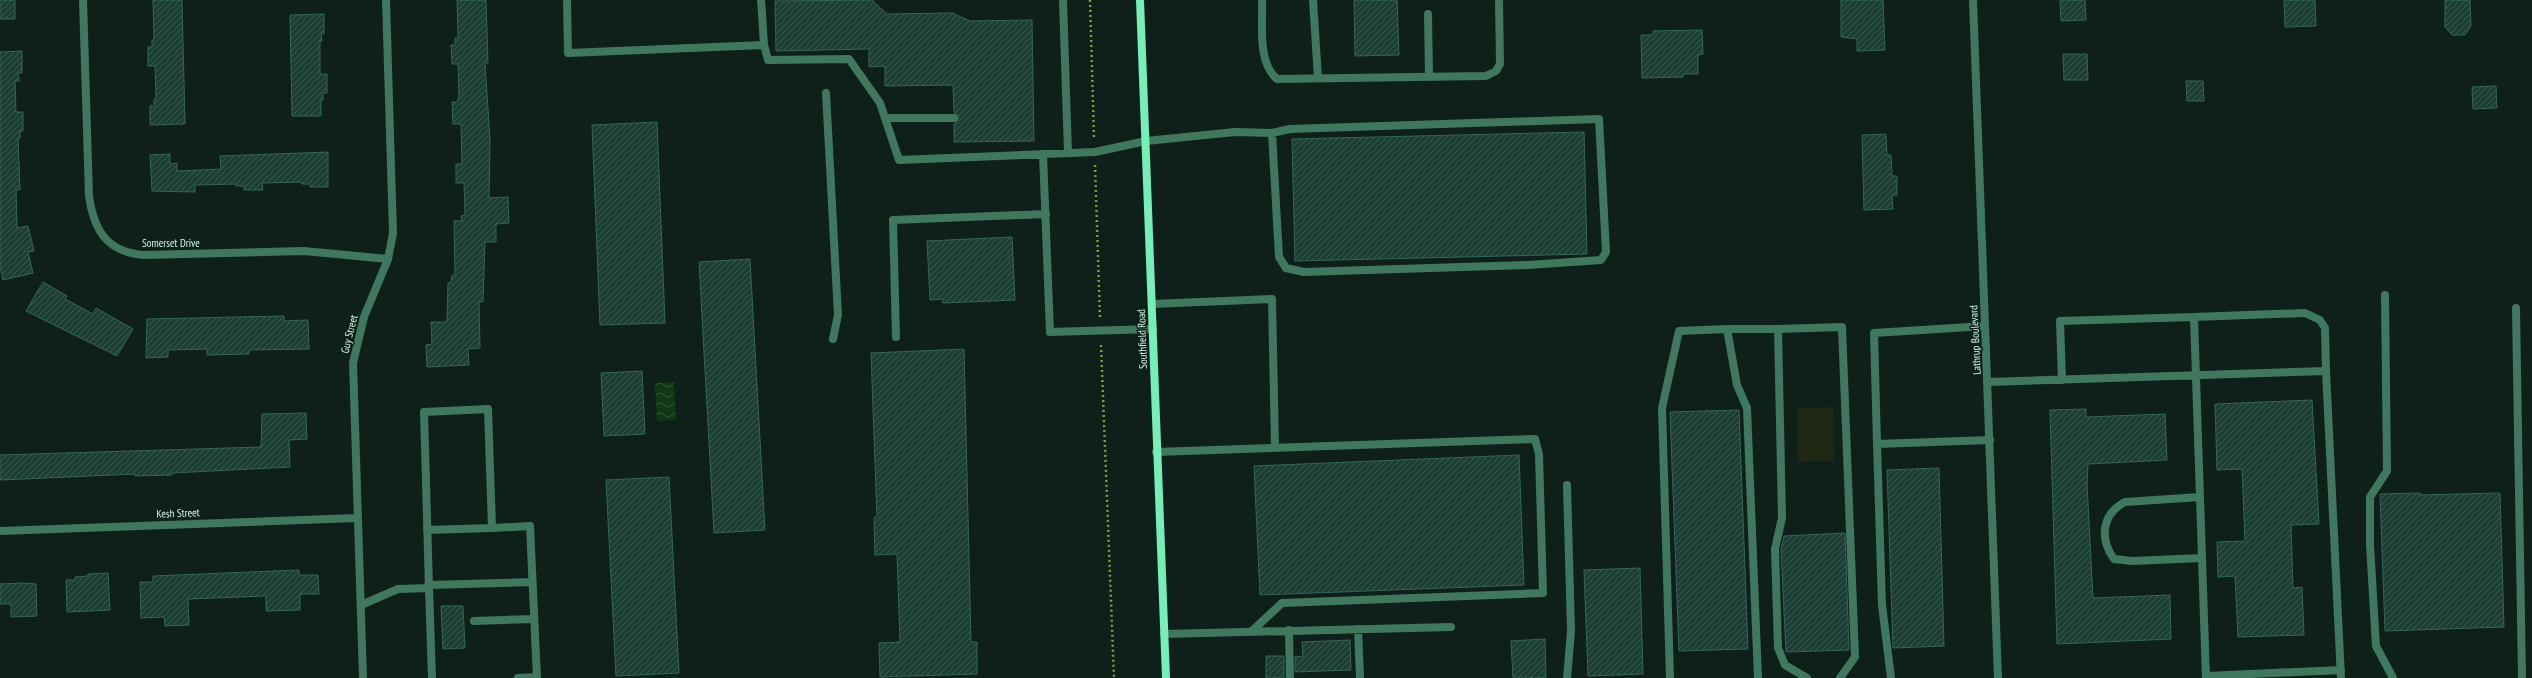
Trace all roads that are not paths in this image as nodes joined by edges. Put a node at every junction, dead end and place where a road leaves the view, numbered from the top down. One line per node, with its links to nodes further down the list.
1 (83, 0): 23 (street, Somerset Drive)
2 (386, 0): 23 (street, Guy Street)
3 (567, 0): 12 (street)
4 (761, 0): 12 (street)
5 (1063, 0): 21 (street)
6 (1140, 0): 19 (main road, Southfield Road)
7 (1262, 0): 14 (street)
8 (1313, 0): 14 (street)
9 (1499, 0): 13 (street)
10 (1973, 0): 28 (street, Lathrup Boulevard)
11 (1428, 14): 13 (street)
12 (764, 45): 16 (street)
13 (1429, 77): 14 (street)
14 (1318, 78)
15 (826, 93): 33 (street)
16 (885, 118): 17 (street); 20 (street)
17 (954, 118)
18 (1272, 133): 18 (street); 19 (street)
19 (1146, 141): 21 (street); 25 (main road, Southfield Road)
20 (1043, 154): 21 (street); 22 (street)
21 (1068, 154)
22 (1046, 214): 30 (street); 32 (street)
23 (388, 259): 44 (street, Guy Street)
24 (2385, 295): 75 (street)
25 (1152, 304): 30 (main road, Southfield Road); 40 (street)
26 (2516, 308): 76 (street)
27 (2194, 317): 34 (street); 35 (street); 36 (street)
28 (1985, 326): 37 (street, Lathrup Boulevard); 39 (street)
29 (1728, 328): 31 (street); 69 (street); 70 (street)
30 (1153, 329): 41 (main road, Southfield Road)
31 (1778, 329): 71 (street); 72 (street)
32 (896, 338)
33 (832, 340)
34 (2326, 371): 35 (street); 59 (street)
35 (2196, 376): 36 (street); 43 (street)
36 (2062, 380): 37 (street)
37 (1988, 382): 38 (street, Lathrup Boulevard)
38 (1990, 440): 39 (street); 74 (street, Lathrup Boulevard)
39 (1877, 444): 73 (street)
40 (1275, 448): 41 (street); 57 (street)
41 (1156, 452): 58 (main road, Southfield Road)
42 (1566, 485): 68 (street)
43 (2200, 497): 48 (street); 48 (street)
44 (358, 518): 46 (street, Kesh Street); 51 (street, Guy Street)
45 (492, 528): 47 (street); 47 (street); 49 (street)
46 (0, 530)
47 (427, 530): 50 (street)
48 (2202, 558): 60 (street)
49 (532, 582): 50 (street); 52 (street)
50 (428, 587): 51 (street); 62 (street)
51 (361, 604): 61 (street, Guy Street)
52 (534, 619): 53 (street); 64 (street)
53 (474, 621)
54 (1451, 627): 55 (street)
55 (1358, 629): 56 (street); 67 (street)
56 (1289, 630): 57 (street); 66 (street)
57 (1252, 631): 58 (street)
58 (1164, 634): 65 (main road, Southfield Road)
59 (2341, 674): 60 (street)
60 (2206, 677)
61 (364, 678)
62 (432, 678)
63 (518, 678): 64 (street)
64 (537, 678)
65 (1166, 678)
66 (1290, 678)
67 (1360, 678)
68 (1567, 678)
69 (1670, 678)
70 (1758, 678)
71 (1807, 678)
72 (1840, 678)
73 (1891, 678)
74 (1998, 678)
75 (2393, 678)
76 (2522, 678)

